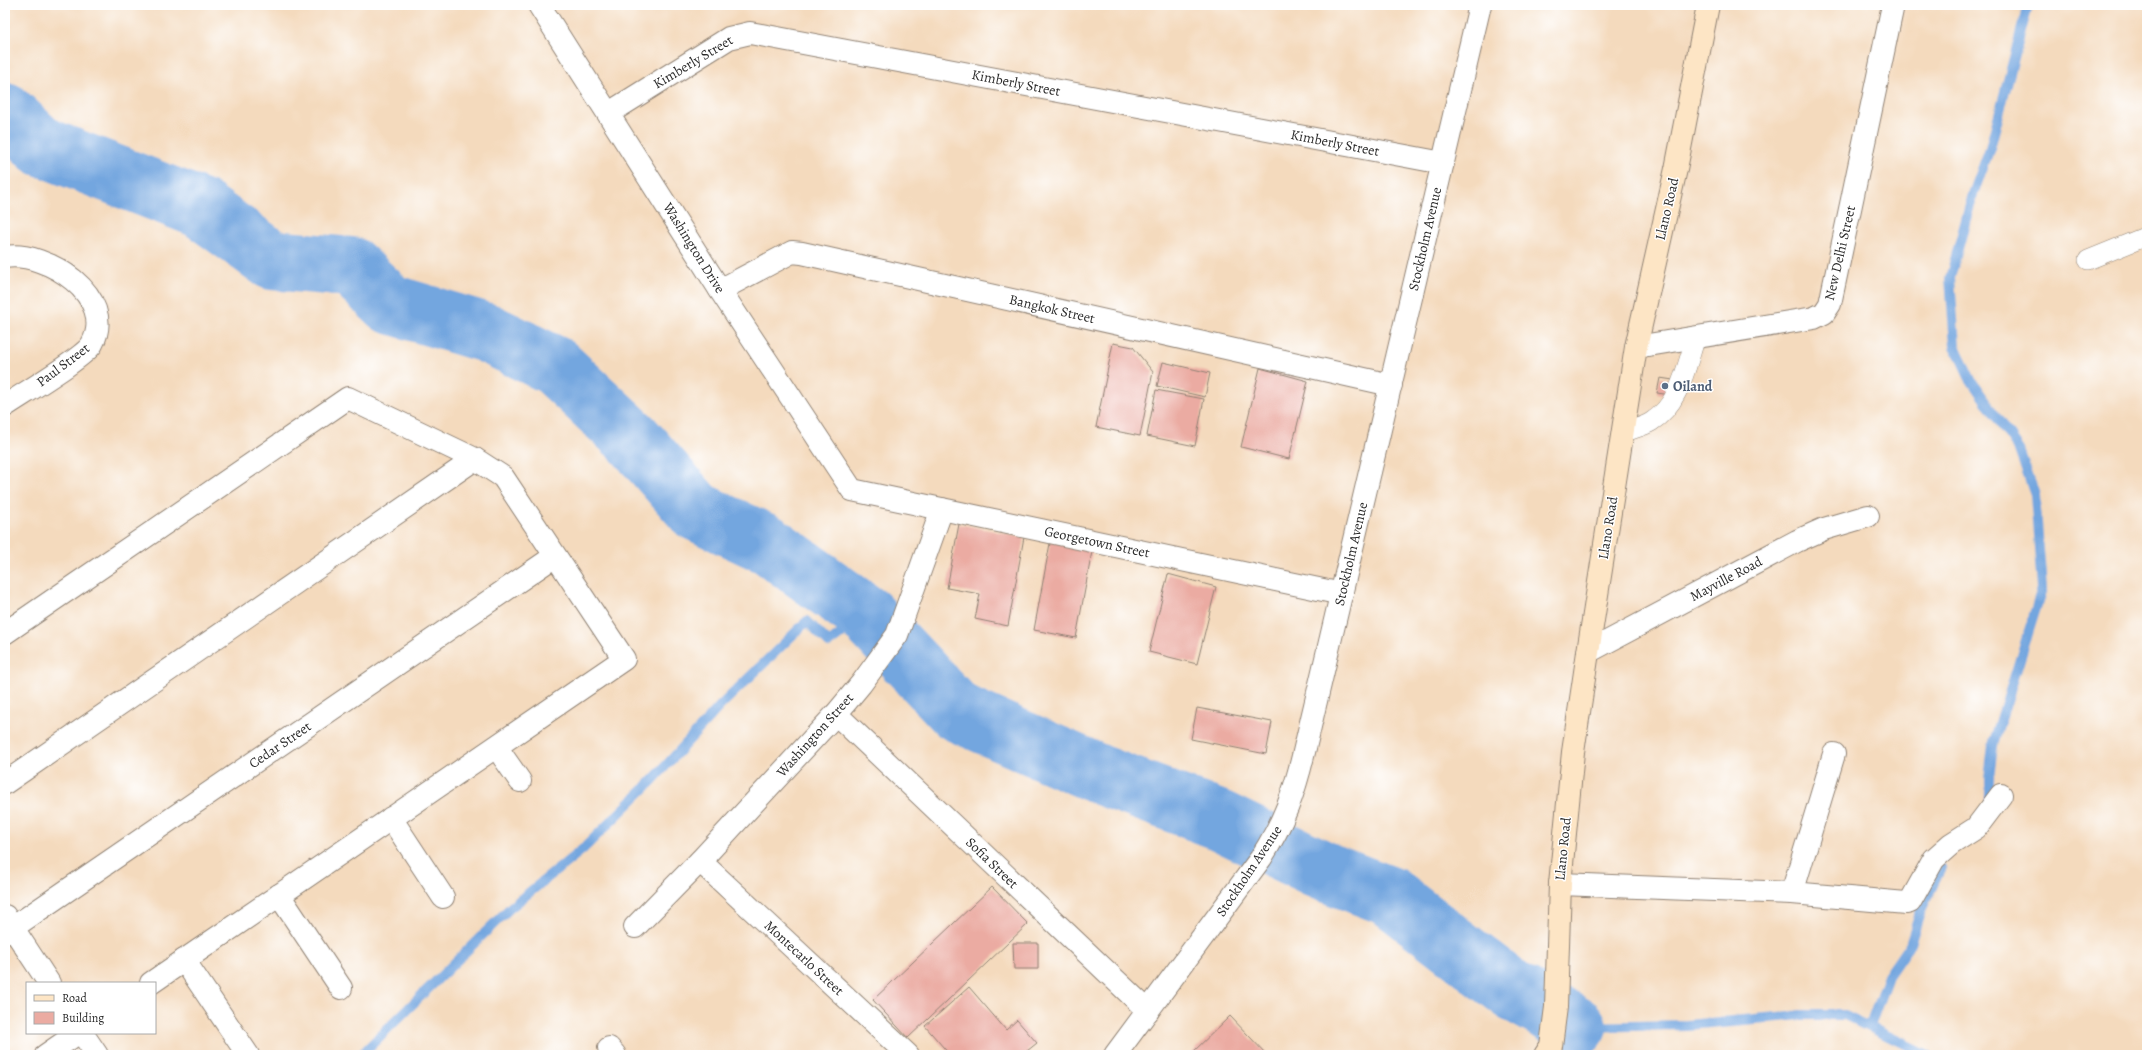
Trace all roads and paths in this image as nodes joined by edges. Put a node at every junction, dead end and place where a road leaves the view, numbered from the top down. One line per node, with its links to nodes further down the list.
1 (540, 5): 5 (street, Washington Drive)
2 (1480, 5): 6 (street, Stockholm Avenue)
3 (1708, 5): 12 (main road, Llano Road)
4 (1893, 5): 11 (street, New Delhi Street)
5 (609, 113): 6 (street, Kimberly Street); 10 (street, Washington Drive)
6 (1443, 163): 13 (street, Stockholm Avenue)
7 (2147, 236): 9 (lane)
8 (5, 257): 14 (street, Paul Street)
9 (2088, 260)
10 (720, 290): 13 (street, Bangkok Street); 17 (street, Washington Drive)
11 (1696, 337): 12 (street, New Delhi Street); 15 (lane)
12 (1636, 347): 15 (main road, Llano Road)
13 (1391, 385): 21 (street, Stockholm Avenue)
14 (5, 406)
15 (1623, 433): 23 (main road, Llano Road)
16 (475, 459): 20 (street); 22 (street); 28 (street)
17 (852, 490): 18 (street, Georgetown Street)
18 (942, 509): 21 (street, Georgetown Street); 24 (street, Washington Street)
19 (1868, 516): 23 (street, Mayville Road)
20 (555, 556): 25 (street); 36 (street, Cedar Street)
21 (1342, 594): 42 (street, Stockholm Avenue)
22 (5, 633)
23 (1588, 652): 32 (main road, Llano Road)
24 (836, 714): 31 (street, Washington Street); 42 (street, Sofia Street)
25 (496, 748): 27 (street); 30 (street)
26 (1834, 754): 33 (street)
27 (520, 781)
28 (5, 783)
29 (2001, 795): 33 (street)
30 (391, 818): 34 (street); 35 (street)
31 (700, 861): 37 (street, Washington Street); 49 (street, Montecarlo Street)
32 (1560, 884): 33 (street); 45 (main road, Llano Road)
33 (1792, 893)
34 (279, 895): 38 (street); 41 (street)
35 (443, 897)
36 (8, 925): 39 (street)
37 (635, 927)
38 (184, 960): 40 (street); 48 (street)
39 (48, 982)
40 (152, 982)
41 (341, 988)
42 (1148, 1011): 50 (street, Stockholm Avenue)
43 (77, 1034): 46 (street)
44 (83, 1034): 47 (street)
45 (1548, 1051)
46 (46, 1055)
47 (97, 1055)
48 (248, 1055)
49 (908, 1055)
50 (1115, 1055)

